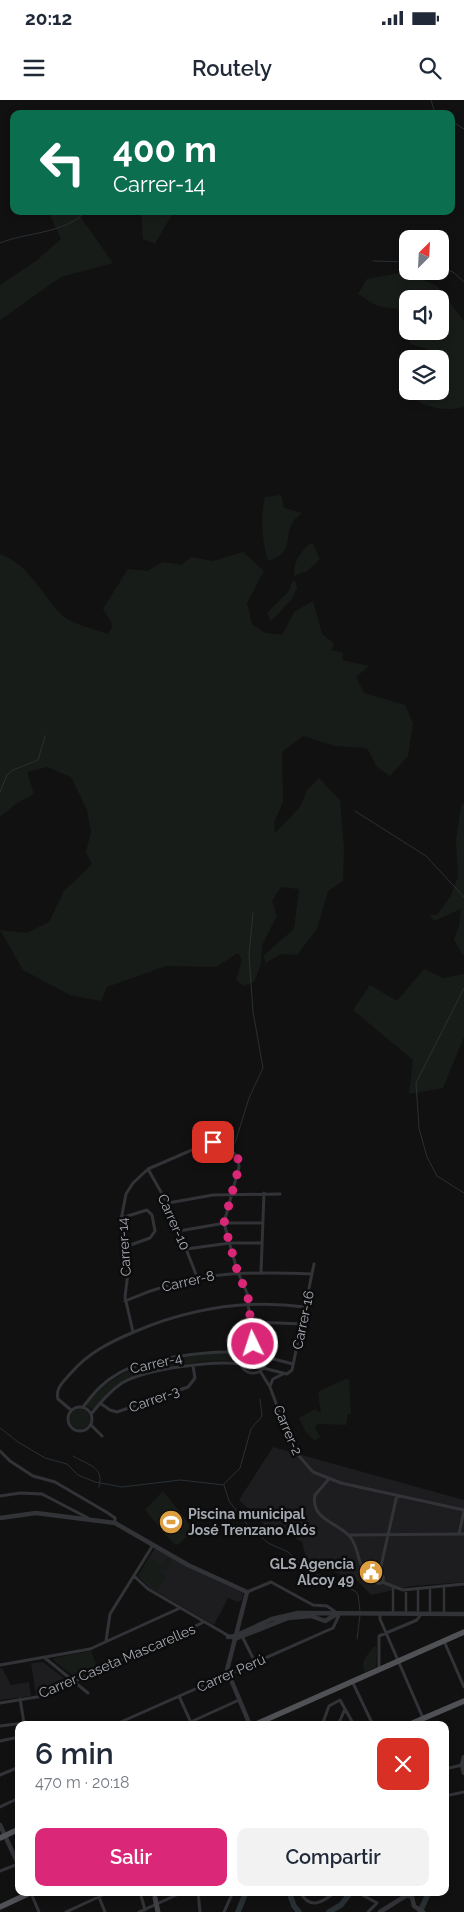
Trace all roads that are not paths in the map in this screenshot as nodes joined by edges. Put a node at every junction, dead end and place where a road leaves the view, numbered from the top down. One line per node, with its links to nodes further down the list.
1 (148, 1169): 3 (street, Carrer-14); 5 (street, Carrer-10); 6 (street, Carrer-14)
2 (264, 1193): 3 (street); 4 (street); 7 (street)
3 (232, 1194): 5 (street); 8 (street, Carrer-14)
4 (280, 1194)
5 (168, 1203): 9 (street, Carrer-10)
6 (121, 1218): 12 (street, Carrer-14); 12 (street)
7 (263, 1223): 8 (street); 10 (street)
8 (225, 1224): 9 (street); 11 (street, Carrer-14)
9 (179, 1231): 13 (street, Carrer-10)
10 (262, 1242): 11 (street); 15 (street)
11 (230, 1243): 13 (street); 16 (street, Carrer-14)
12 (125, 1247): 19 (street, Carrer-14)
13 (186, 1249): 18 (street, Carrer-10)
14 (314, 1264): 17 (street, Carrer-16)
15 (261, 1272): 16 (street, Carrer-8); 17 (street, Carrer-8)
16 (239, 1273): 18 (street, Carrer-8); 20 (street, Carrer-14)
17 (312, 1274): 21 (street, Carrer-16)
18 (197, 1276): 19 (street, Carrer-8)
19 (125, 1301): 24 (street, Carrer-14)
20 (249, 1304): 21 (street); 22 (street, Carrer-14); 24 (street)
21 (305, 1307): 23 (street, Carrer-16)
22 (251, 1322): 23 (street); 25 (street, Carrer-14)
23 (302, 1324): 29 (street, Carrer-16)
24 (133, 1332): 36 (street)
25 (252, 1348): 26 (street); 27 (street)
26 (243, 1353): 28 (street); 35 (street, Carrer-4)
27 (266, 1357): 29 (street); 31 (street)
28 (241, 1364): 30 (street, Carrer-4); 31 (street)
29 (293, 1364): 32 (street, Carrer-16)
30 (193, 1366): 34 (street, Carrer-4); 34 (street, Carrer-3)
31 (262, 1370): 32 (street); 33 (street, Carrer-2)
32 (285, 1373): 33 (street, Carrer-16)
33 (270, 1387): 41 (street, Carrer-2)
34 (100, 1403): 37 (street, Carrer-4)
35 (83, 1407): 36 (street); 37 (street)
36 (72, 1410): 38 (street)
37 (92, 1413): 38 (street)
38 (91, 1425): 39 (street)
39 (102, 1436)
40 (0, 1450): 47 (street)
41 (328, 1480): 42 (street); 51 (street)
42 (397, 1495): 44 (street); 48 (street)
43 (0, 1496): 46 (street)
44 (464, 1511): 49 (street)
45 (0, 1518): 46 (street)
46 (90, 1518): 47 (street)
47 (115, 1523): 52 (street)
48 (389, 1534): 49 (street); 51 (street); 53 (street)
49 (459, 1534): 50 (street)
50 (464, 1534)
51 (349, 1535): 55 (street)
52 (153, 1545): 54 (street); 62 (street)
53 (379, 1575): 55 (street); 56 (street)
54 (134, 1576): 65 (street); 85 (street)
55 (374, 1579): 56 (street)
56 (382, 1582): 57 (street)
57 (464, 1584)
58 (444, 1588): 70 (street)
59 (393, 1589): 68 (street)
60 (430, 1590): 67 (street)
61 (418, 1591): 71 (street)
62 (247, 1592): 64 (street); 83 (street)
63 (406, 1592): 69 (street)
64 (320, 1606): 66 (street); 72 (street)
65 (180, 1608): 78 (street); 85 (street)
66 (330, 1610): 72 (street); 73 (street); 77 (street)
67 (430, 1610)
68 (393, 1611)
69 (406, 1611)
70 (444, 1611)
71 (419, 1612): 74 (street); 75 (street); 80 (street)
72 (314, 1613): 76 (street); 83 (street)
73 (339, 1613): 74 (street); 77 (street); 88 (street, Carrer Perú)
74 (378, 1614): 80 (street)
75 (464, 1614)
76 (319, 1619): 77 (street); 82 (street)
77 (329, 1619)
78 (204, 1622): 81 (street); 93 (street, Carrer Caseta Mascarelles)
79 (464, 1632): 84 (main road)
80 (386, 1633): 87 (street); 90 (street)
81 (228, 1636): 83 (street)
82 (242, 1636): 83 (street); 88 (street)
83 (234, 1638): 91 (street)
84 (444, 1641): 87 (main road); 94 (street)
85 (106, 1642): 86 (street)
86 (44, 1658): 89 (street); 93 (street)
87 (398, 1660): 90 (main road); 102 (street)
88 (255, 1662): 91 (street, Carrer Perú)
89 (0, 1666)
90 (379, 1669): 92 (main road)
91 (228, 1674): 96 (street, Carrer Perú); 98 (street)
92 (352, 1681): 108 (main road); 112 (street)
93 (74, 1682): 95 (street); 97 (street, Carrer Caseta Mascarelles)
94 (464, 1686)
95 (88, 1693)
96 (179, 1696): 104 (street, Carrer Perú); 105 (street)
97 (20, 1699): 100 (street, Carrer Caseta Mascarelles); 103 (street)
98 (239, 1700): 106 (street); 107 (street)
99 (464, 1700): 102 (main road)
100 (0, 1703)
101 (345, 1709): 109 (street); 110 (street); 111 (street)
102 (423, 1718): 113 (main road)
103 (24, 1721)
104 (128, 1721)
105 (190, 1721)
106 (197, 1721)
107 (248, 1721)
108 (263, 1721)
109 (323, 1721)
110 (340, 1721)
111 (350, 1721)
112 (371, 1721)
113 (417, 1721)
114 (15, 1724): 115 (street)
115 (0, 1726)
116 (15, 1737): 117 (street)
117 (0, 1742)
118 (464, 1758): 119 (street)
119 (462, 1765): 120 (street); 122 (street)
120 (449, 1768)
121 (15, 1769): 123 (street)
122 (464, 1773)
123 (0, 1775)
124 (464, 1792): 125 (street)
125 (449, 1795)
126 (15, 1800): 127 (street)
127 (0, 1807)
128 (0, 1824): 130 (street)
129 (15, 1832): 130 (main road)
130 (2, 1837): 131 (street)
131 (15, 1859)
132 (15, 1865): 133 (street)
133 (0, 1871)
134 (24, 1896): 149 (main road)
135 (32, 1896): 151 (street)
136 (142, 1896): 150 (street)
137 (168, 1896): 148 (street)
138 (174, 1896): 148 (street)
139 (198, 1896): 156 (street)
140 (231, 1896): 157 (street)
141 (303, 1896): 142 (street)
142 (330, 1896)
143 (363, 1896): 158 (street)
144 (404, 1896): 159 (street)
145 (408, 1896): 160 (street)
146 (99, 1897): 152 (street); 153 (street)
147 (155, 1898): 155 (main road, bridge)
148 (168, 1899): 150 (street)
149 (0, 1907)
150 (147, 1910): 154 (street)
151 (40, 1912)
152 (66, 1912)
153 (105, 1912)
154 (139, 1912)
155 (158, 1912)
156 (200, 1912)
157 (224, 1912)
158 (368, 1912)
159 (380, 1912)
160 (423, 1912)

